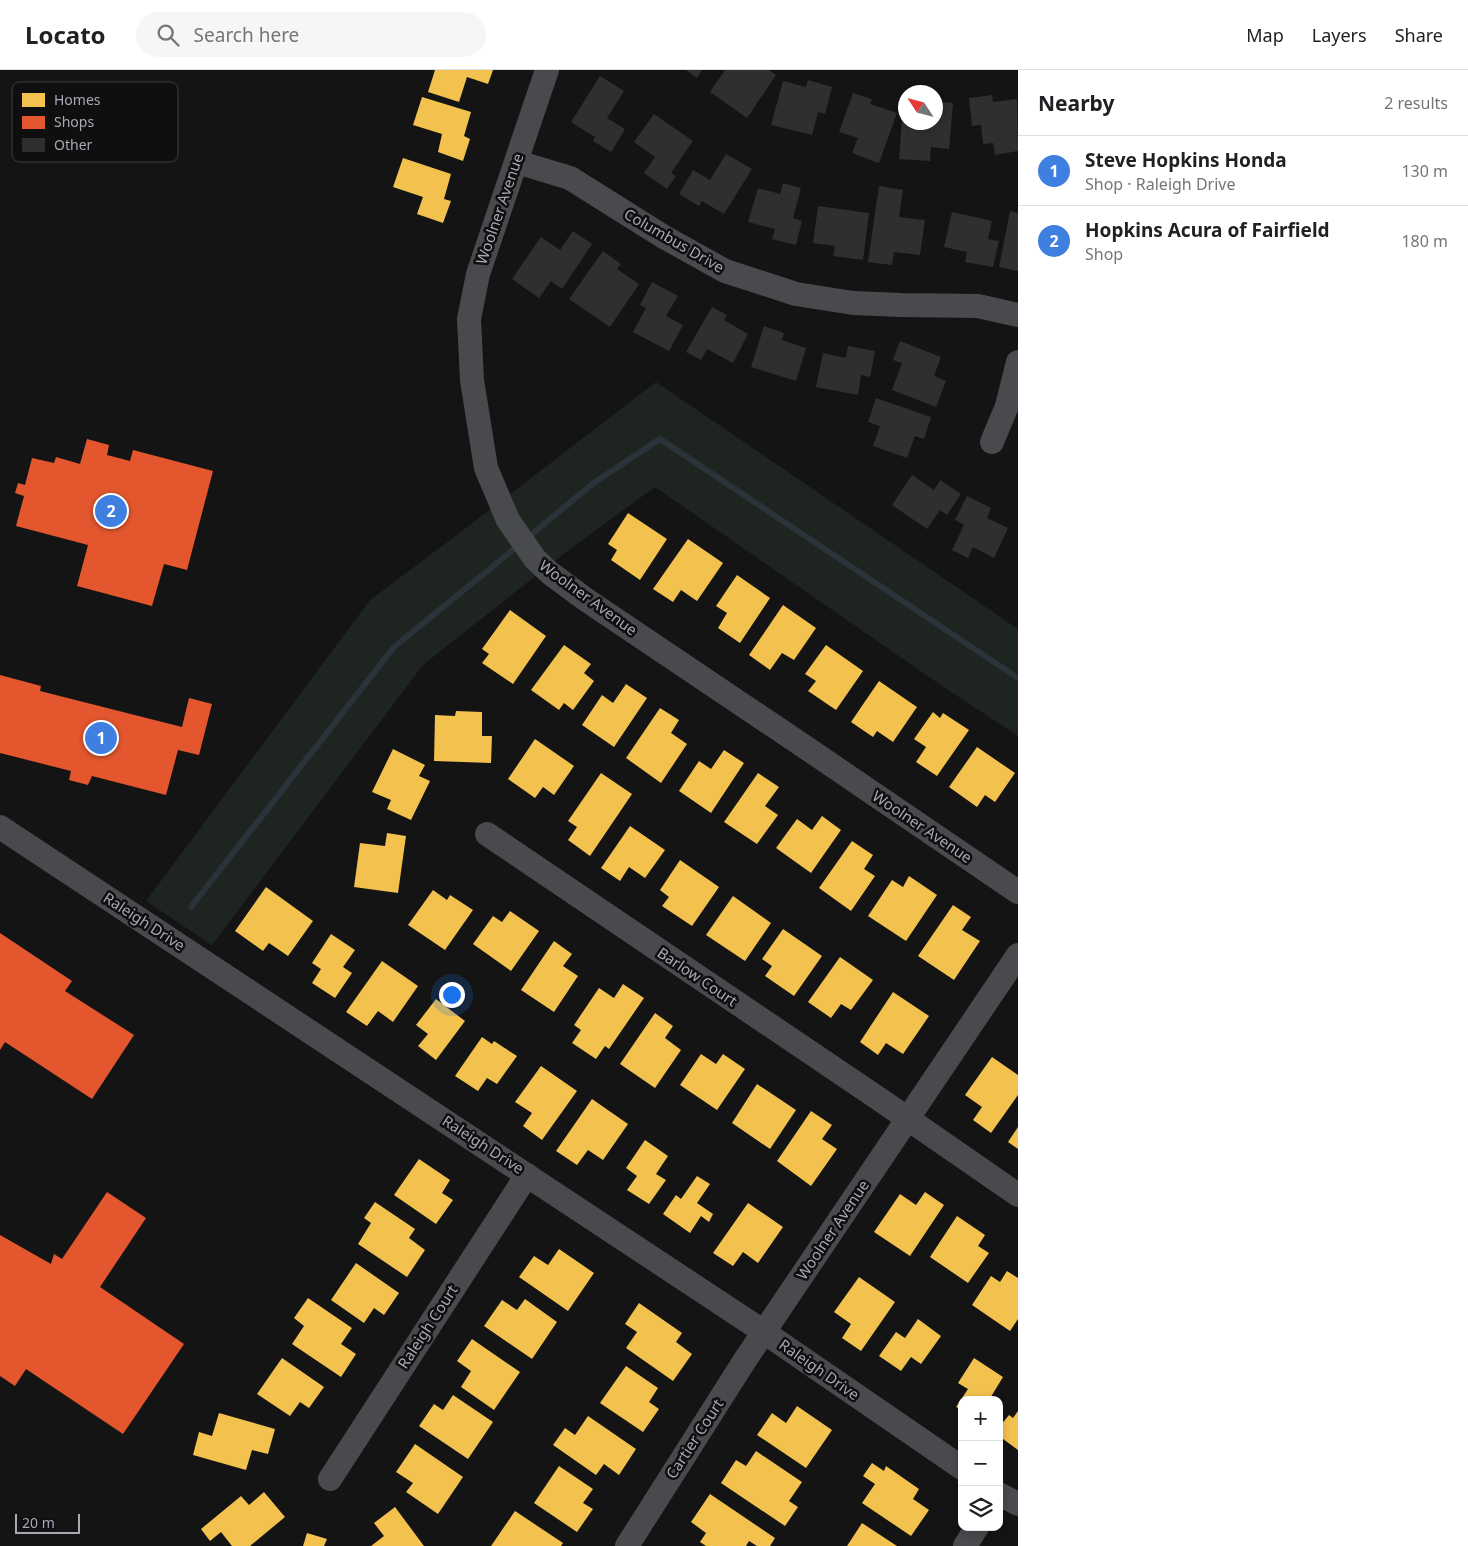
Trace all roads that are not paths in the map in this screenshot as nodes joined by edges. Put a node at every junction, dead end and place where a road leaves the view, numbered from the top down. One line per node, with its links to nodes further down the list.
1 (546, 70): 2 (street, Woolner Avenue)
2 (517, 162): 3 (street, Columbus Drive); 8 (street, Woolner Avenue)
3 (1018, 315)
4 (1018, 362): 5 (street)
5 (992, 442)
6 (0, 827): 11 (street, Raleigh Drive)
7 (487, 834): 10 (street, Barlow Court)
8 (1018, 892)
9 (1018, 955): 10 (street, Woolner Avenue)
10 (908, 1119): 12 (street, Barlow Court); 13 (street, Woolner Avenue)
11 (527, 1174): 13 (street, Raleigh Drive); 15 (street, Raleigh Court)
12 (1018, 1195)
13 (764, 1332): 14 (street, Raleigh Drive); 19 (street, Cartier Court)
14 (958, 1465)
15 (330, 1479)
16 (1003, 1496): 17 (street)
17 (1018, 1504)
18 (974, 1531): 20 (street)
19 (627, 1546)
20 (965, 1546)

